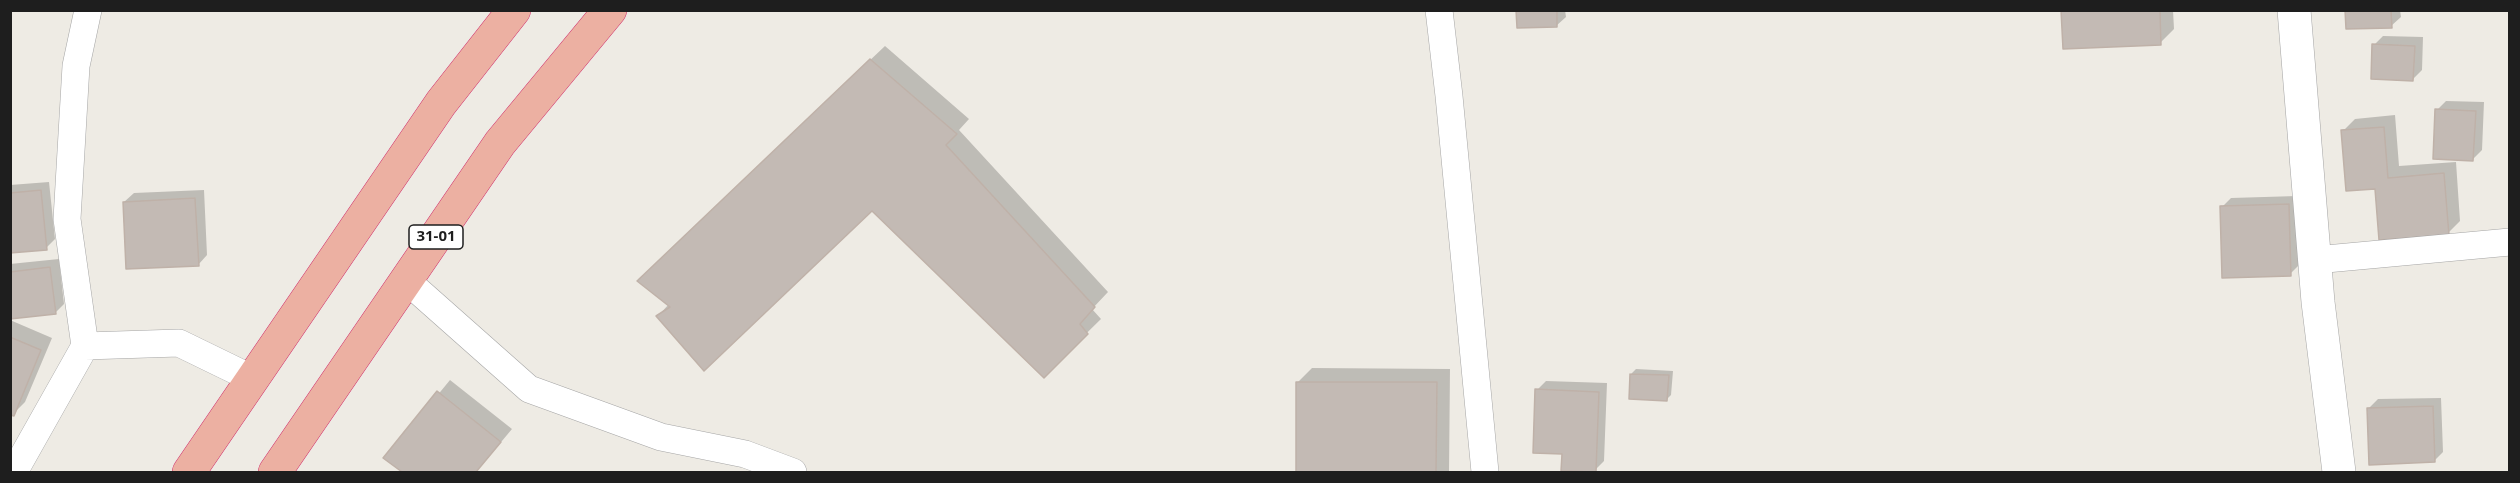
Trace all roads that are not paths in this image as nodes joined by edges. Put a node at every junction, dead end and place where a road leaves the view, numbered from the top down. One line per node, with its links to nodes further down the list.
1 (88, 10): 9 (street)
2 (514, 10): 10 (highway)
3 (610, 10): 8 (highway, 31-01)
4 (1439, 10): 15 (street)
5 (2294, 10): 7 (street)
6 (2510, 242): 7 (street)
7 (2315, 260): 16 (street)
8 (406, 280): 13 (highway, 31-01); 14 (street)
9 (85, 346): 10 (street); 11 (street)
10 (253, 379): 12 (highway)
11 (14, 472)
12 (189, 472)
13 (274, 472)
14 (793, 472)
15 (1485, 472)
16 (2339, 472)

